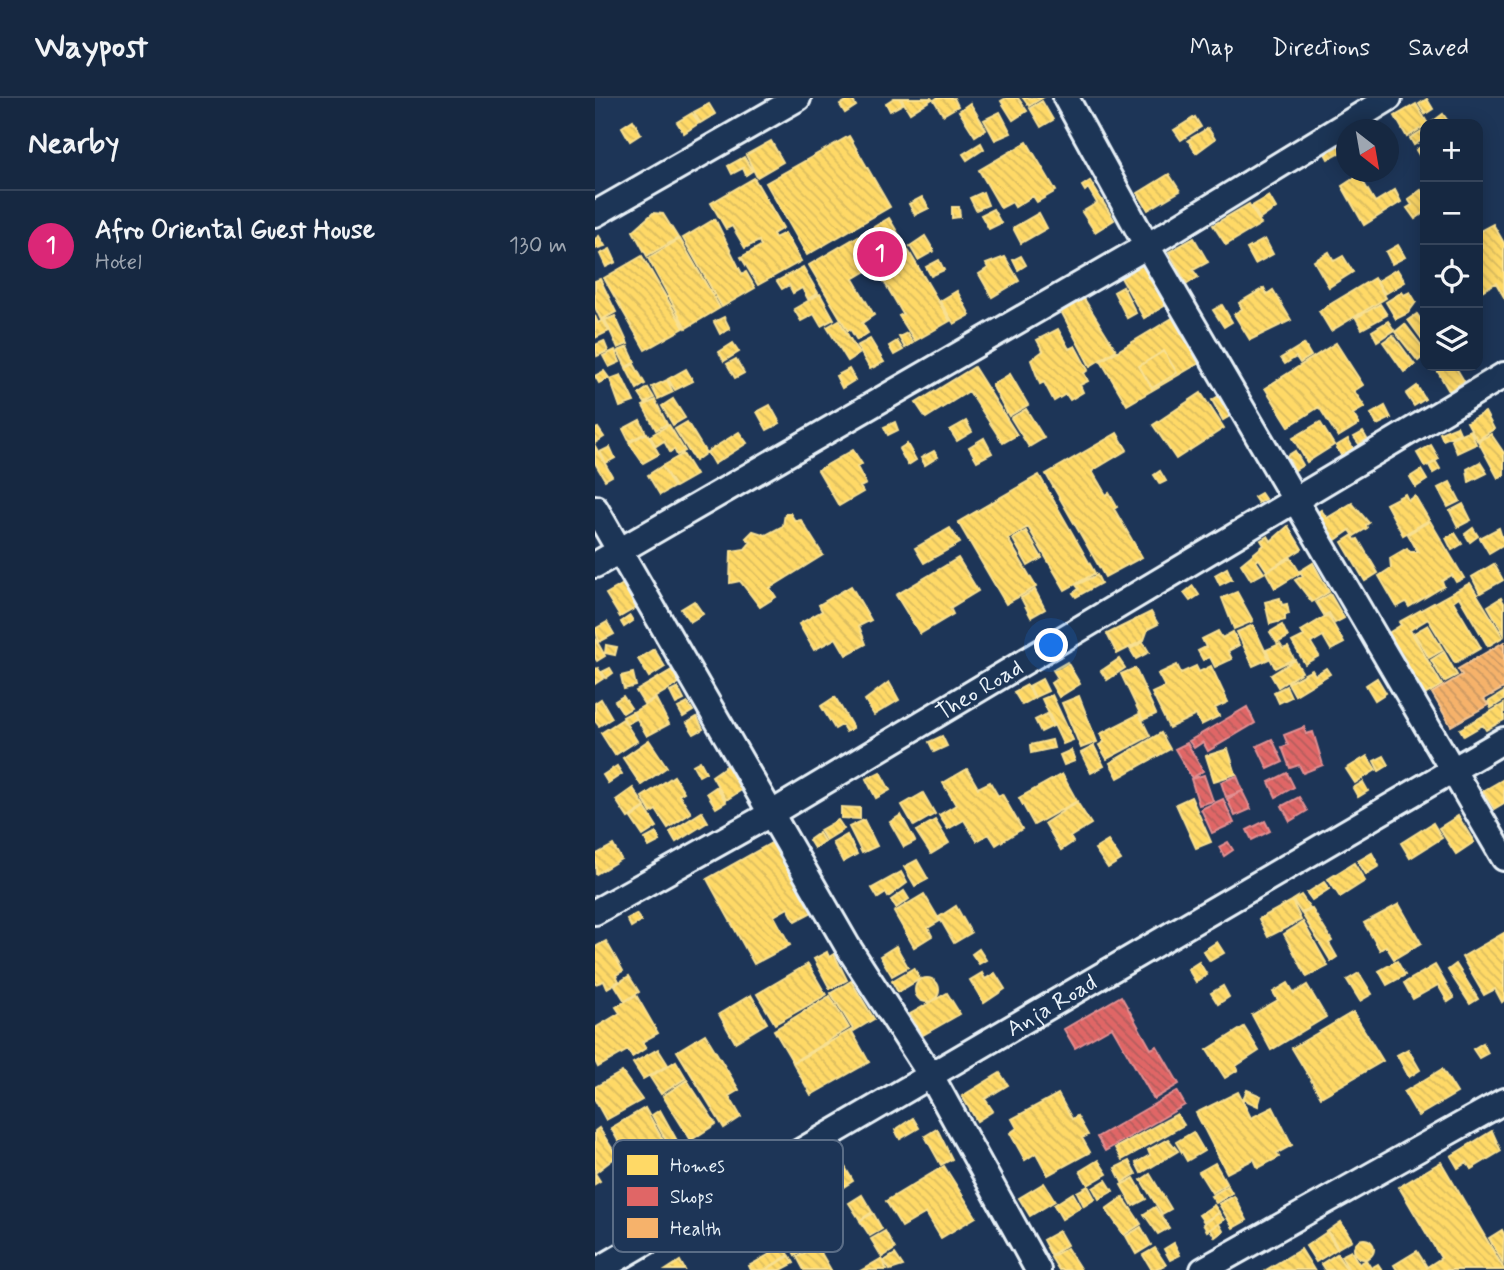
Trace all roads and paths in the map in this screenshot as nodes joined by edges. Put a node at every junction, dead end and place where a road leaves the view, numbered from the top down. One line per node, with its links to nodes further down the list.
1 (798, 98): 4 (street)
2 (1066, 98): 5 (street)
3 (1389, 98): 5 (street)
4 (595, 214)
5 (1147, 246): 7 (street); 9 (street)
6 (1504, 375): 7 (street, Theo Road)
7 (1296, 499): 12 (street); 13 (street, Theo Road)
8 (595, 508): 9 (street)
9 (620, 551): 10 (street); 13 (street)
10 (595, 565)
11 (1504, 740): 12 (street, Anja Road)
12 (1453, 768): 14 (street); 16 (street, Anja Road)
13 (772, 813): 15 (street, Theo Road); 16 (street)
14 (1504, 858)
15 (595, 912)
16 (930, 1074): 18 (street, Anja Road); 21 (street)
17 (1504, 1101): 22 (street)
18 (818, 1140)
19 (628, 1252): 20 (street, Anja Road)
20 (598, 1270)
21 (1038, 1270)
22 (1203, 1270)

